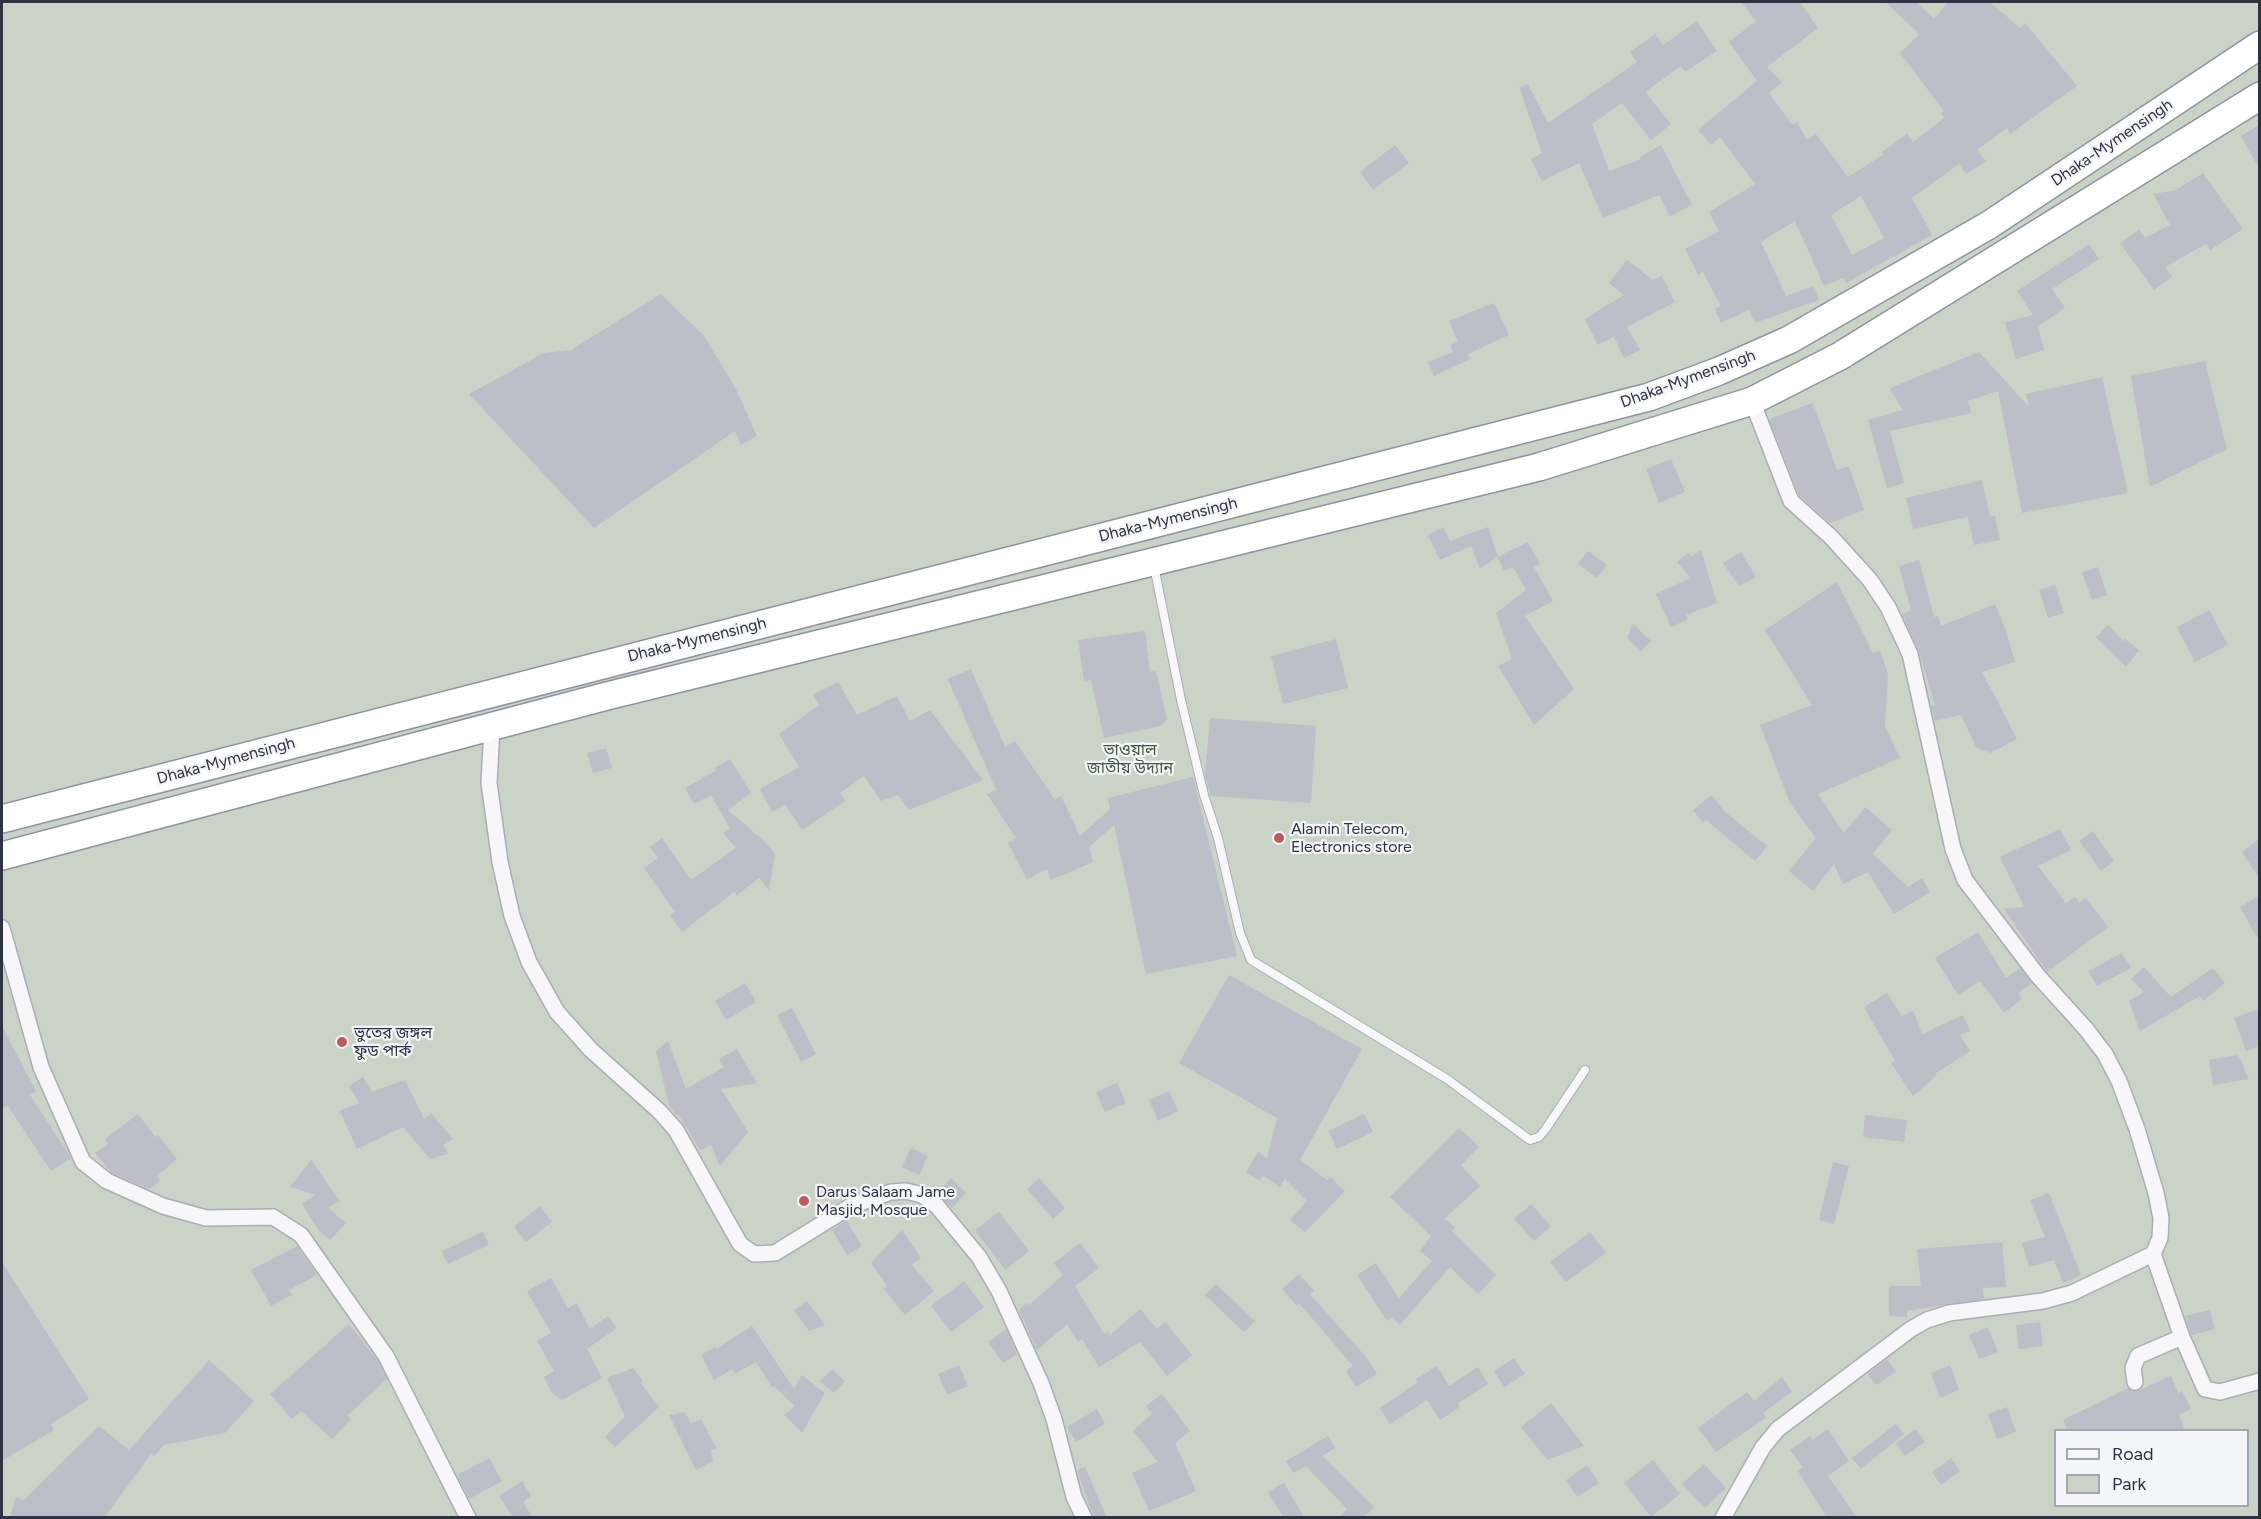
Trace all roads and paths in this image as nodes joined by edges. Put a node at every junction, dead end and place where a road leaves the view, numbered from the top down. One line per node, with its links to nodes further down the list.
1 (2259, 45): 6 (highway, Dhaka-Mymensingh)
2 (2259, 96): 3 (highway, Dhaka-Mymensingh)
3 (1752, 401): 4 (highway, Dhaka-Mymensingh); 10 (street)
4 (1154, 562): 5 (highway, Dhaka-Mymensingh); 9 (lane)
5 (492, 728): 7 (highway, Dhaka-Mymensingh); 15 (street)
6 (2, 819)
7 (2, 856)
8 (2, 928): 14 (street)
9 (1585, 1070)
10 (2153, 1254): 11 (street); 16 (street)
11 (2182, 1337): 12 (street); 13 (street)
12 (2259, 1381)
13 (2135, 1382)
14 (468, 1518)
15 (1084, 1518)
16 (1723, 1518)

